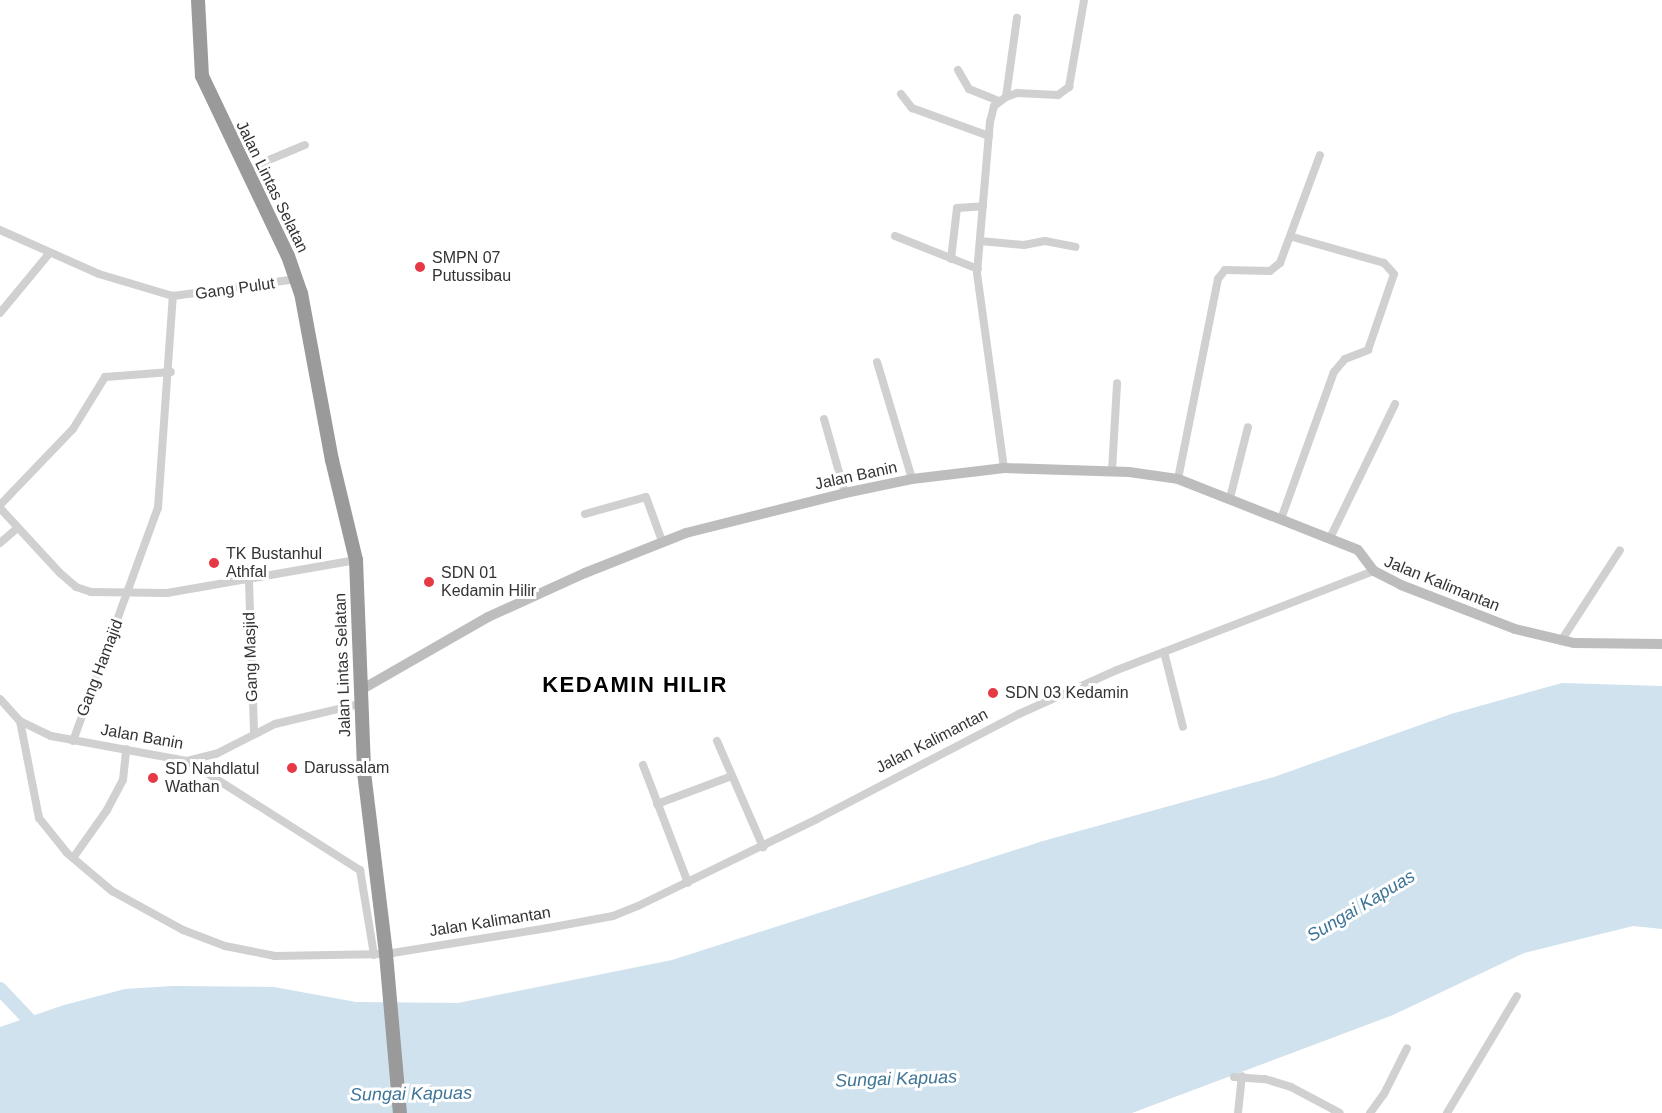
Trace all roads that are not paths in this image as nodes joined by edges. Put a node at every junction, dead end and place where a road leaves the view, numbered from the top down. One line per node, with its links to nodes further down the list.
1 (198, 0): 13 (highway, Jalan Lintas Selatan)
2 (206, 0): 11 (highway, Jalan Lintas Selatan)
3 (1084, 0): 7 (street)
4 (1017, 18): 7 (street)
5 (958, 70): 7 (street)
6 (901, 94): 8 (street)
7 (1002, 99): 8 (street)
8 (989, 136): 12 (street)
9 (304, 145): 11 (street)
10 (1320, 155): 16 (street)
11 (254, 166): 13 (highway, Jalan Lintas Selatan)
12 (983, 206): 17 (street); 20 (street)
13 (271, 212): 22 (highway, Jalan Lintas Selatan); 31 (highway, Jalan Lintas Selatan)
14 (0, 230): 19 (street)
15 (895, 236): 20 (street)
16 (1293, 237): 35 (street); 40 (street)
17 (980, 241): 18 (street); 21 (street)
18 (1075, 247)
19 (48, 255): 23 (street); 24 (street)
20 (951, 259): 21 (street)
21 (978, 269): 32 (street)
22 (297, 279): 23 (street, Gang Pulut); 31 (highway, Jalan Lintas Selatan)
23 (173, 296): 26 (street, Gang Hamajid)
24 (0, 313)
25 (877, 362): 34 (street)
26 (171, 372): 38 (street); 49 (street, Gang Hamajid)
27 (1117, 383): 33 (street)
28 (1395, 404): 42 (street)
29 (824, 419): 36 (street)
30 (1248, 427): 37 (street)
31 (331, 434): 46 (highway, Jalan Lintas Selatan); 54 (highway, Jalan Lintas Selatan)
32 (1004, 468): 33 (street, Jalan Banin); 34 (street, Jalan Banin)
33 (1112, 471): 35 (street, Jalan Banin)
34 (912, 479): 36 (street, Jalan Banin)
35 (1178, 479): 37 (street, Jalan Banin)
36 (845, 493): 43 (street, Jalan Banin)
37 (1230, 498): 40 (street, Jalan Banin)
38 (0, 507): 41 (street)
39 (585, 514): 43 (street)
40 (1281, 519): 42 (street, Jalan Banin)
41 (17, 528): 44 (street); 49 (street)
42 (1330, 538): 47 (street, Jalan Banin)
43 (662, 542): 54 (street, Jalan Banin)
44 (0, 543)
45 (1620, 550): 50 (street)
46 (356, 560): 48 (street); 54 (highway, Jalan Lintas Selatan)
47 (1374, 571): 50 (street, Jalan Kalimantan); 52 (street, Jalan Kalimantan)
48 (249, 582): 49 (street); 57 (street, Gang Masjid)
49 (128, 595): 58 (street, Gang Hamajid)
50 (1561, 641): 51 (street, Jalan Kalimantan)
51 (1662, 644)
52 (1164, 652): 56 (street); 65 (street, Jalan Kalimantan)
53 (0, 699): 55 (street)
54 (362, 702): 57 (street, Jalan Banin); 68 (highway, Jalan Lintas Selatan)
55 (20, 721): 58 (street, Jalan Banin); 66 (street, Jalan Kalimantan)
56 (1183, 727)
57 (254, 732): 61 (street, Jalan Banin)
58 (73, 741): 60 (street, Jalan Banin)
59 (717, 741): 63 (street)
60 (126, 749): 61 (street, Jalan Banin); 66 (street)
61 (187, 760): 68 (street)
62 (643, 765): 64 (street)
63 (732, 776): 64 (street); 65 (street)
64 (657, 804): 67 (street)
65 (763, 847): 67 (street, Jalan Kalimantan)
66 (73, 858): 68 (street, Jalan Kalimantan)
67 (688, 883): 68 (street, Jalan Kalimantan)
68 (380, 955): 72 (highway, Jalan Lintas Selatan)
69 (1517, 996): 75 (street)
70 (1407, 1048): 74 (street)
71 (1335, 1112): 73 (street)
72 (400, 1113)
73 (1238, 1113)
74 (1370, 1113)
75 (1447, 1113)

